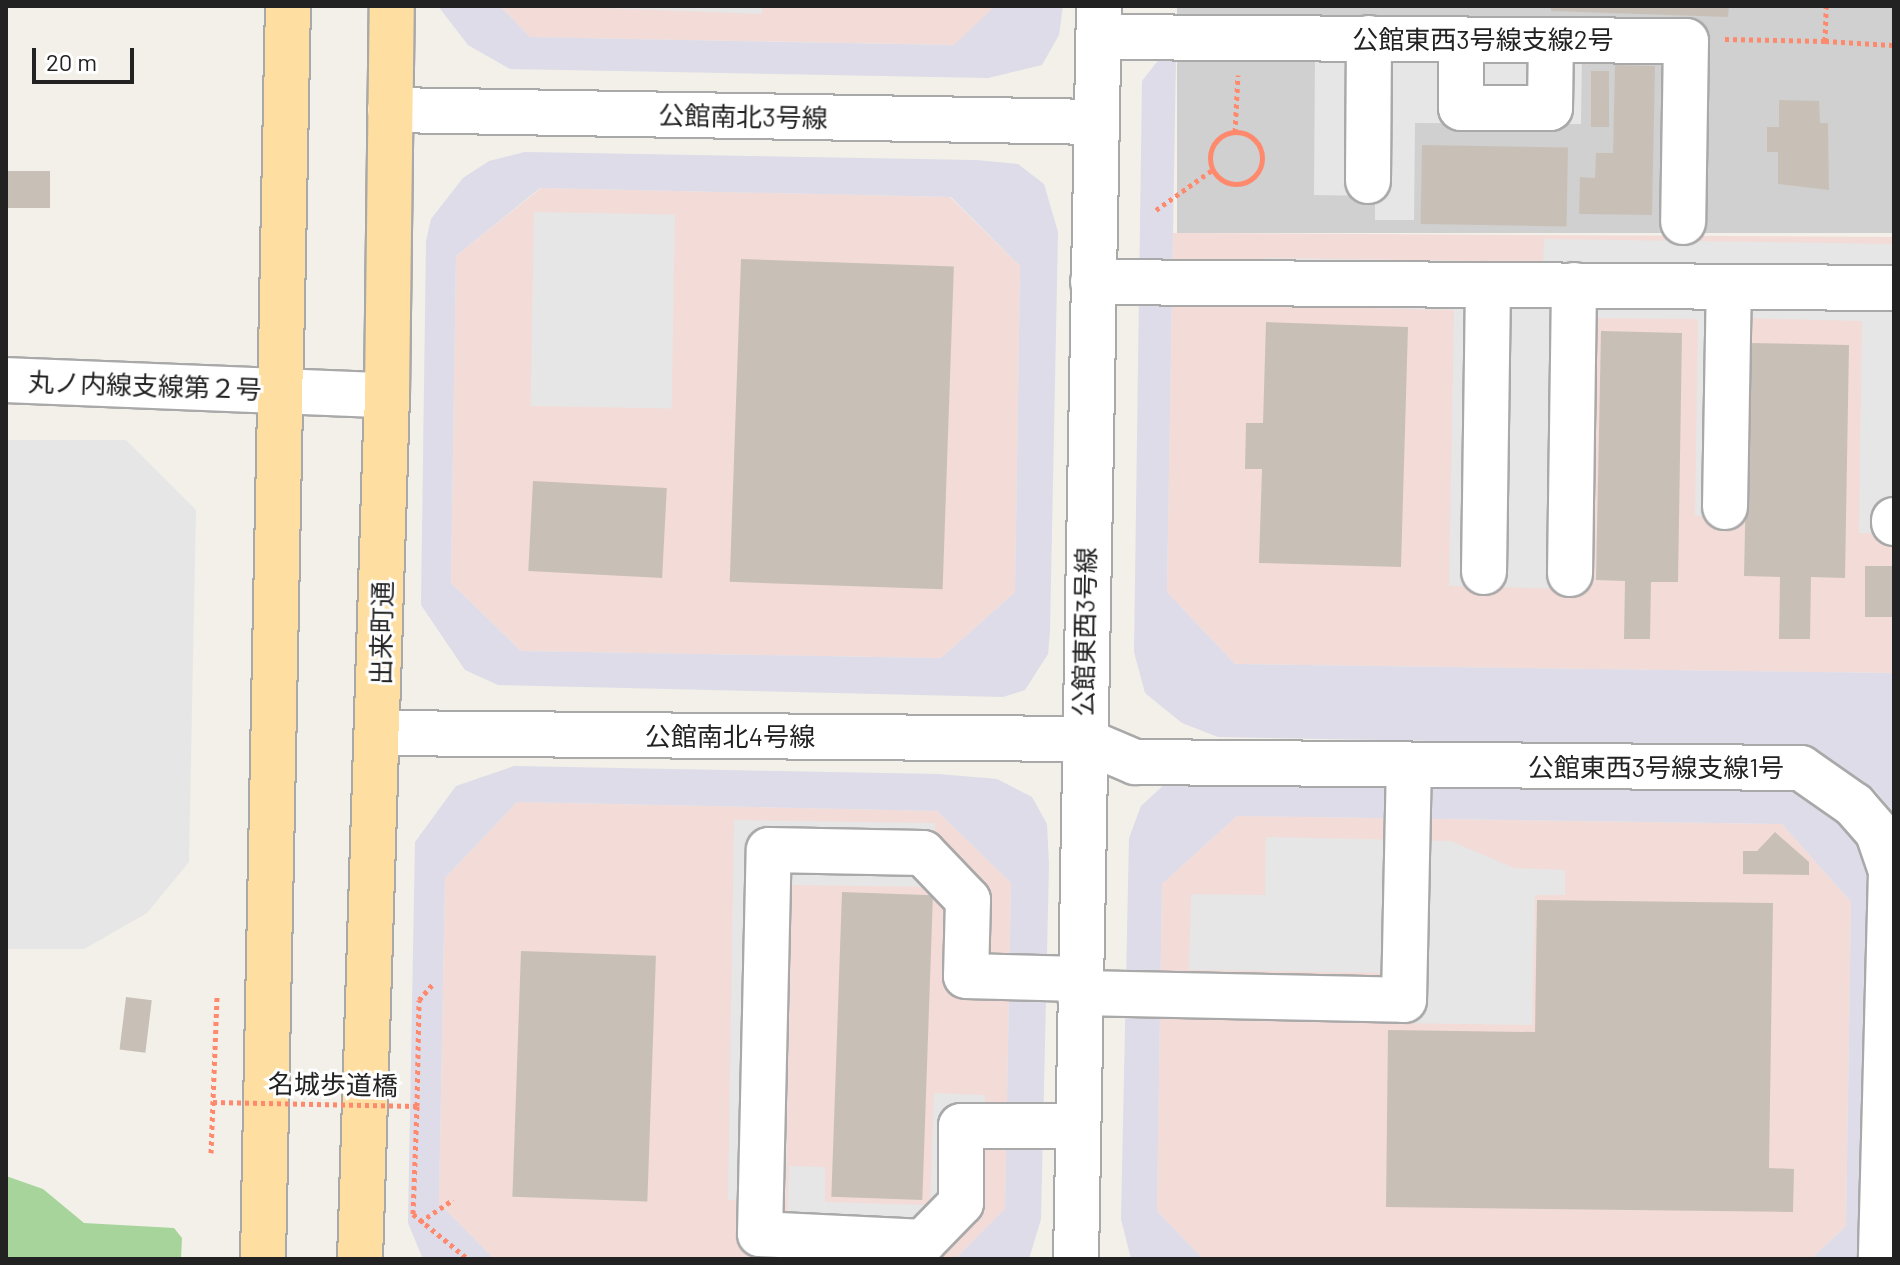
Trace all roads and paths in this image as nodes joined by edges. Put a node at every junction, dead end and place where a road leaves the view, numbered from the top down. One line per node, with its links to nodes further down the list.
1 (288, 6): 23 (main road)
2 (392, 6): 11 (main road, 出来町通)
3 (1826, 6): 9 (path)
4 (1099, 22): 5 (street, 公館東西3号線支線2号); 12 (street, 公館東西3号線)
5 (1369, 38): 6 (street, 公館東西3号線支線2号); 14 (street)
6 (1461, 39): 7 (street, 公館東西3号線支線2号); 7 (street)
7 (1551, 40): 8 (street, 公館東西3号線支線2号)
8 (1686, 41): 9 (path); 16 (street)
9 (1825, 41): 10 (path)
10 (1892, 45)
11 (390, 110): 12 (street, 公館南北3号線); 24 (main road, 出来町通)
12 (1096, 122): 17 (street, 公館東西3号線)
13 (1212, 170): 13 (path); 15 (path)
14 (1368, 181)
15 (1156, 210)
16 (1683, 222)
17 (1093, 282): 18 (street); 29 (street, 公館東西3号線)
18 (1488, 285): 19 (street); 26 (street)
19 (1574, 285): 20 (street); 27 (street)
20 (1729, 287): 21 (street); 25 (street)
21 (1894, 288)
22 (6, 380): 23 (street, 丸ノ内線支線第２号)
23 (284, 390): 24 (street, 丸ノ内線支線第２号); 40 (main road)
24 (387, 395): 28 (main road, 出来町通)
25 (1725, 507)
26 (1484, 572)
27 (1570, 574)
28 (378, 733): 29 (street, 公館南北4号線); 41 (main road, 出来町通)
29 (1081, 739): 30 (street, 公館東西3号線支線1号); 32 (street, 公館東西3号線)
30 (1409, 765): 32 (street); 44 (street, 公館東西3号線支線1号)
31 (433, 984): 35 (path)
32 (1079, 986): 36 (street, 公館東西3号線); 36 (street)
33 (217, 996): 34 (path)
34 (213, 1102): 35 (path, 名城歩道橋, bridge); 37 (path)
35 (417, 1106): 39 (path, 名城歩道橋, bridge)
36 (1077, 1126): 43 (street, 公館東西3号線)
37 (211, 1153)
38 (453, 1200): 39 (path)
39 (420, 1222): 42 (path, bridge)
40 (263, 1259)
41 (360, 1259)
42 (468, 1259)
43 (1076, 1259)
44 (1881, 1259)

